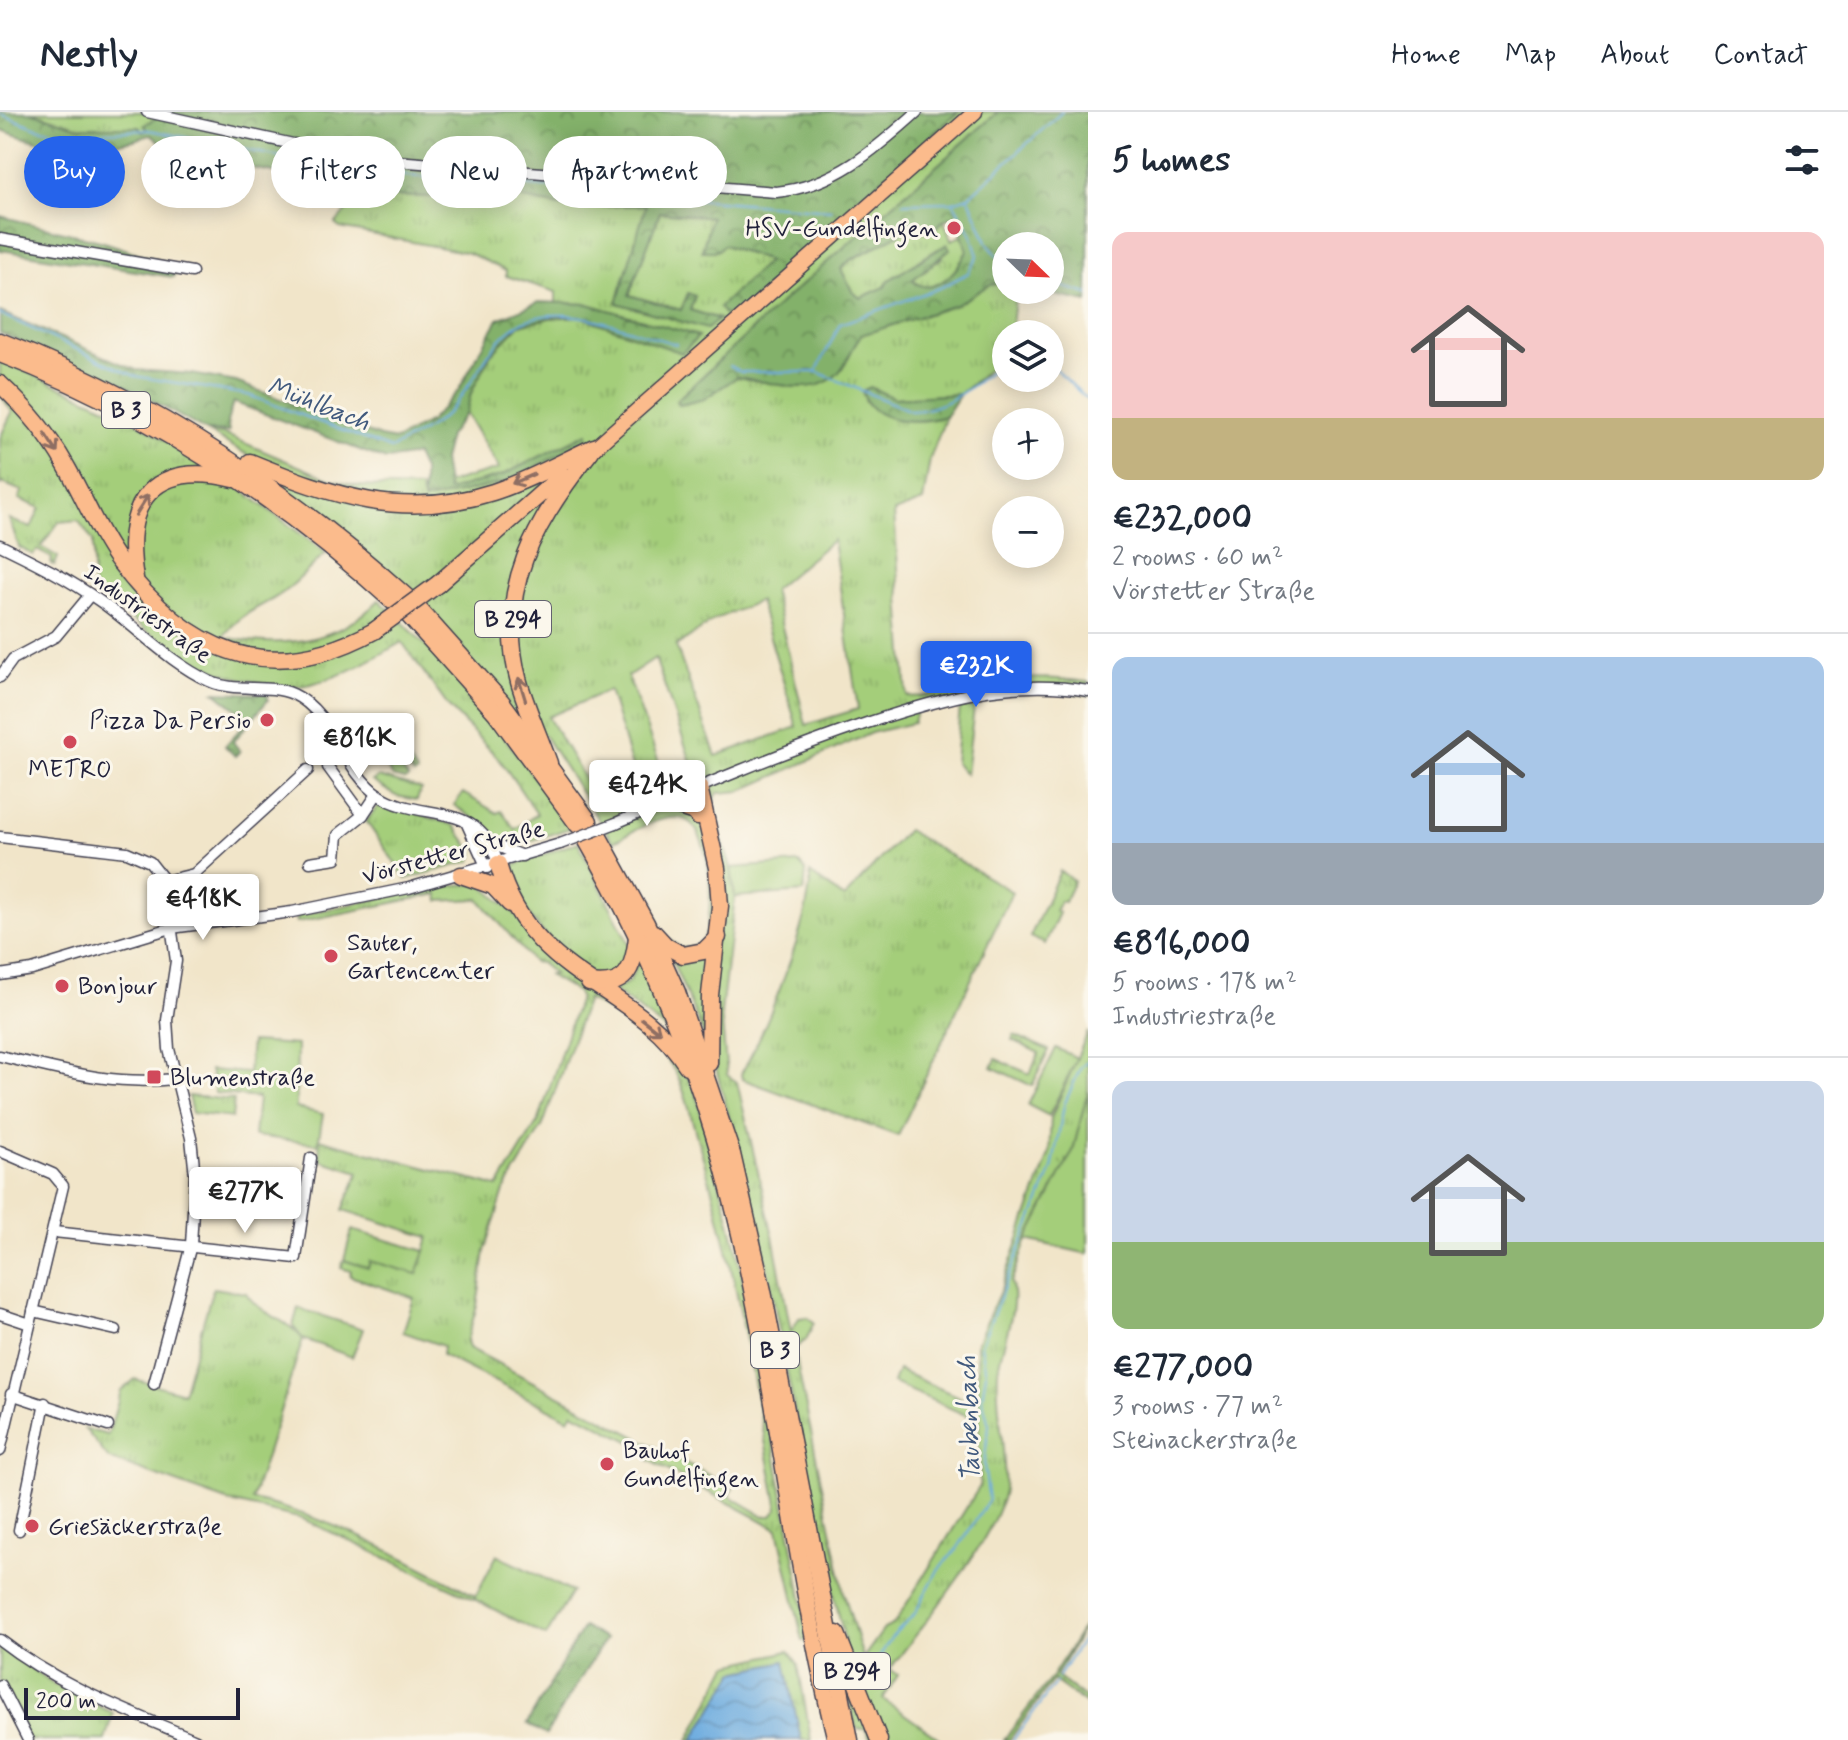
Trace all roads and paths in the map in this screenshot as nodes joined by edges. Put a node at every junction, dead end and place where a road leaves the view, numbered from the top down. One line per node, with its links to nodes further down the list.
1 (147, 112): 2 (street)
2 (917, 112)
3 (975, 112): 9 (main road, B 294)
4 (0, 239): 5 (street)
5 (192, 272)
6 (0, 341): 10 (highway, B 3)
7 (0, 354): 11 (highway, B 3)
8 (0, 384): 13 (highway, one-way to 13)
9 (594, 447): 10 (highway, one-way to 10); 13 (highway, B 294, bridge); 18 (highway, B 294, one-way to 9)
10 (216, 449): 15 (highway, B 3)
11 (244, 482): 13 (highway, one-way to 11); 15 (highway, B 3)
12 (0, 545): 14 (street, Industriestraße)
13 (136, 580)
14 (90, 595): 16 (street); 22 (street, Industriestraße)
15 (408, 607): 18 (highway, B 3); 18 (highway, B 3)
16 (0, 677)
17 (1088, 691): 21 (street, Vörstetter Straße)
18 (549, 763)
19 (328, 767): 24 (street)
20 (308, 770): 34 (street)
21 (693, 789): 23 (street, Vörstetter Straße); 25 (highway)
22 (377, 794): 24 (street); 26 (street, Industriestraße)
23 (664, 802): 25 (highway); 30 (street, Vörstetter Straße, bridge)
24 (363, 815): 31 (street)
25 (699, 819): 39 (highway)
26 (466, 822): 29 (street, Industriestraße); 32 (street)
27 (0, 837): 34 (street)
28 (593, 839): 38 (highway, B 3)
29 (489, 842): 30 (street); 32 (street, Industriestraße)
30 (522, 856): 32 (street, Vörstetter Straße)
31 (310, 862)
32 (493, 866): 33 (street, Vörstetter Straße); 35 (highway); 36 (highway)
33 (461, 875): 35 (highway); 37 (street, Vörstetter Straße)
34 (165, 881): 37 (street)
35 (493, 886): 36 (highway)
36 (518, 909): 41 (highway)
37 (171, 928): 40 (street, Vörstetter Straße); 43 (street)
38 (641, 929): 39 (highway); 41 (highway); 44 (highway, B 3)
39 (718, 937): 44 (highway)
40 (0, 975)
41 (589, 983): 44 (highway, one-way to 44)
42 (0, 1056): 43 (street)
43 (174, 1079): 48 (street)
44 (704, 1080): 59 (highway, B 3); 64 (highway, B 3)
45 (0, 1151): 47 (street)
46 (311, 1158): 48 (street)
47 (54, 1232): 48 (street); 49 (street)
48 (191, 1245): 53 (street)
49 (33, 1311): 51 (street); 52 (street)
50 (0, 1314): 51 (street)
51 (30, 1324): 54 (street)
52 (116, 1330)
53 (154, 1384)
54 (11, 1394): 55 (street); 57 (street)
55 (45, 1403): 56 (street); 58 (street)
56 (108, 1426)
57 (1, 1445)
58 (19, 1530)
59 (824, 1603): 65 (highway, B 3); 66 (highway, B 294)
60 (0, 1640): 63 (street)
61 (0, 1685): 62 (street)
62 (28, 1740)
63 (196, 1740)
64 (836, 1740)
65 (850, 1740)
66 (879, 1740)

